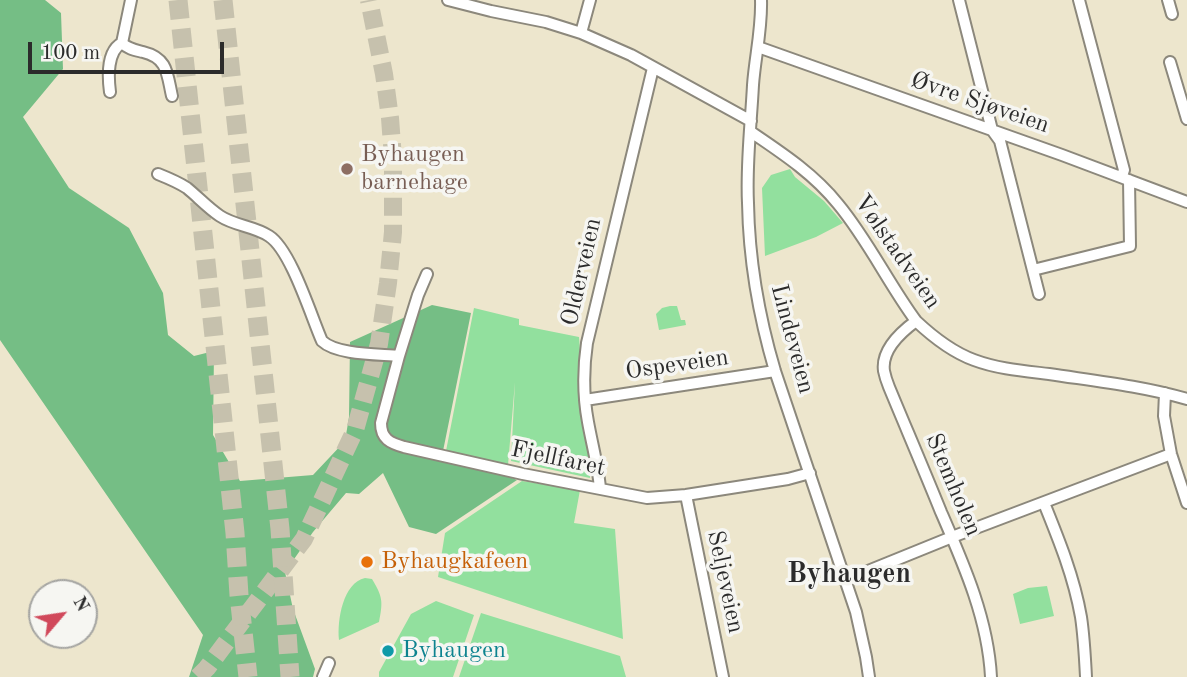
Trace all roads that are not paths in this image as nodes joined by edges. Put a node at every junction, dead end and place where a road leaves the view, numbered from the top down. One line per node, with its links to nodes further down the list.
1 (131, 0): 10 (street)
2 (448, 0): 9 (street, Vølstadveien)
3 (590, 0): 9 (street)
4 (761, 0): 11 (street, Lindeveien)
5 (959, 0): 18 (street)
6 (1079, 0): 20 (street)
7 (1168, 0): 8 (street)
8 (1172, 14)
9 (582, 33): 13 (street, Vølstadveien)
10 (122, 43): 14 (street); 15 (street)
11 (758, 47): 17 (street, Lindeveien); 18 (street, Øvre Sjøveien)
12 (1170, 62): 16 (street)
13 (653, 68): 17 (street, Vølstadveien); 30 (street, Olderveien)
14 (110, 92)
15 (172, 96)
16 (1187, 119)
17 (751, 127): 25 (street, Vølstadveien); 27 (street, Lindeveien)
18 (992, 131): 20 (street, Øvre Sjøveien); 22 (street)
19 (158, 174): 26 (street)
20 (1126, 178): 21 (street, Øvre Sjøveien); 22 (street)
21 (1187, 201)
22 (1033, 270): 24 (street)
23 (427, 274): 26 (street, Fjellfaret)
24 (1039, 295)
25 (916, 321): 28 (street, Vølstadveien); 37 (street, Stemholen)
26 (399, 356): 33 (street, Fjellfaret)
27 (775, 371): 30 (street, Ospeveien); 32 (street, Lindeveien)
28 (1165, 393): 29 (street, Vølstadveien); 31 (street)
29 (1187, 399)
30 (585, 400): 33 (street, Olderveien)
31 (1171, 454): 35 (street); 36 (street)
32 (810, 473): 34 (street, Fjellfaret); 38 (street, Lindeveien)
33 (600, 488): 34 (street, Fjellfaret)
34 (686, 495): 41 (street, Seljeveien)
35 (1044, 503): 37 (street); 44 (street)
36 (1187, 503)
37 (952, 537): 38 (street); 43 (street, Stemholen)
38 (846, 580): 42 (street, Lindeveien)
39 (329, 663): 40 (street)
40 (323, 677)
41 (723, 677)
42 (869, 677)
43 (991, 677)
44 (1086, 677)

